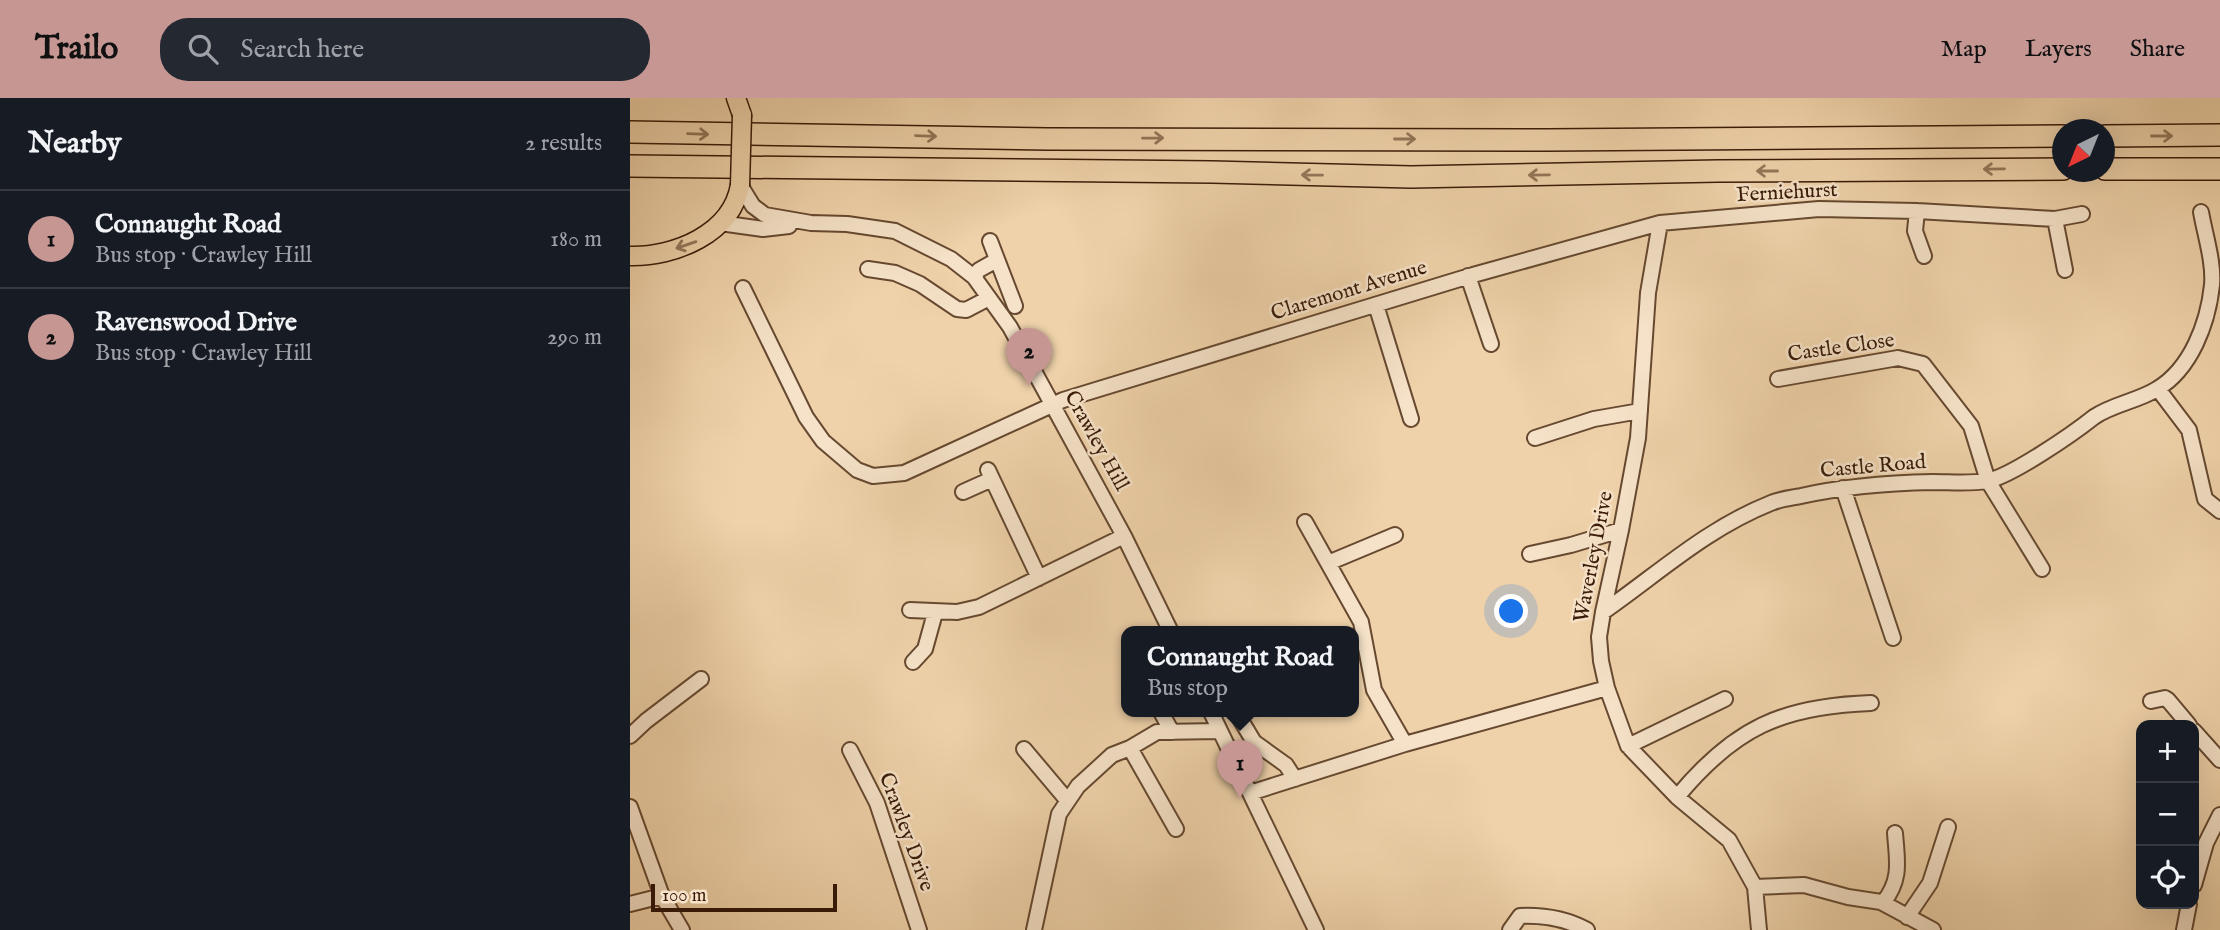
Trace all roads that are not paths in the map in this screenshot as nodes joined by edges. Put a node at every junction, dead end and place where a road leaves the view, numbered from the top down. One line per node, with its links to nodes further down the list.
1 (742, 104): 10 (main road, bridge)
2 (630, 132): 4 (highway, one-way to 4)
3 (2220, 135): 5 (highway, one-way to 3)
4 (2052, 136)
5 (2115, 136)
6 (630, 166): 7 (highway, one-way to 6)
7 (2052, 169)
8 (2115, 169): 9 (highway)
9 (2220, 169)
10 (741, 190): 15 (main road); 16 (street, Crawley Hill)
11 (1917, 211): 14 (street, Ferniehurst); 17 (street, Ferniehurst); 19 (street)
12 (2201, 212): 32 (street, Castle Road)
13 (2082, 214): 14 (street, Ferniehurst)
14 (2055, 219): 23 (street)
15 (720, 223): 16 (street, Crawley Hill); 20 (main road, one-way to 20)
16 (811, 223): 25 (street, Crawley Hill)
17 (1660, 223): 24 (street, Claremont Avenue); 34 (street, Waverley Drive)
18 (990, 241): 21 (street)
19 (1924, 256)
20 (635, 257)
21 (997, 260): 25 (street); 29 (street)
22 (868, 269): 27 (street)
23 (2065, 270)
24 (1468, 276): 28 (street, Claremont Avenue); 30 (street)
25 (974, 277): 27 (street, Crawley Hill)
26 (743, 288): 33 (street, Claremont Avenue)
27 (989, 298): 33 (street, Crawley Hill)
28 (1376, 305): 33 (street, Claremont Avenue); 35 (street)
29 (1015, 306)
30 (1491, 344)
31 (1778, 379): 37 (street, Castle Close)
32 (2158, 389): 37 (street, Castle Road); 40 (street)
33 (1052, 405): 43 (street, Crawley Hill)
34 (1640, 411): 36 (street); 42 (street, Waverley Drive)
35 (1411, 418)
36 (1535, 438)
37 (1987, 481): 38 (street, Castle Road); 47 (street, Castle Close)
38 (1843, 488): 51 (street, Castle Road); 53 (street)
39 (963, 492): 48 (street)
40 (2220, 511)
41 (1305, 522): 46 (street)
42 (1621, 530): 45 (street); 51 (street, Waverley Drive)
43 (1124, 536): 48 (street); 52 (street, Crawley Hill)
44 (1395, 536): 46 (street)
45 (1530, 554)
46 (1328, 563): 68 (street)
47 (2042, 569)
48 (1040, 578): 50 (street)
49 (910, 610): 50 (street)
50 (935, 612): 54 (street)
51 (1603, 612): 56 (street, Waverley Drive)
52 (1168, 626)
53 (1893, 638)
54 (913, 662)
55 (701, 679): 66 (street)
56 (1607, 688): 68 (street); 69 (street, Waverley Drive)
57 (1725, 699): 69 (street)
58 (2151, 701): 63 (street)
59 (1871, 703): 76 (street)
60 (1164, 717): 65 (street)
61 (1213, 717): 64 (street)
62 (1239, 717): 74 (street)
63 (2185, 720)
64 (1220, 731): 65 (street); 75 (street)
65 (1172, 732): 70 (street)
66 (630, 736)
67 (2199, 737): 73 (street)
68 (1405, 744): 74 (street)
69 (1628, 746): 76 (street, Waverley Drive)
70 (1130, 748): 77 (street); 81 (street)
71 (1024, 749): 77 (street)
72 (850, 750): 92 (street, Crawley Drive)
73 (2220, 760)
74 (1295, 779): 75 (street)
75 (1250, 793): 90 (street)
76 (1677, 797): 84 (street, Waverley Drive)
77 (1068, 800): 93 (street)
78 (630, 807): 85 (street)
79 (2220, 814): 83 (street)
80 (1948, 827): 89 (street)
81 (1176, 829)
82 (1895, 833): 86 (street)
83 (2199, 868)
84 (1755, 887): 86 (street); 96 (street, Waverley Drive)
85 (662, 896): 87 (street); 91 (street)
86 (1883, 903): 89 (street)
87 (630, 904)
88 (2188, 909): 98 (street)
89 (1907, 917): 97 (street)
90 (1314, 929)
91 (682, 930)
92 (919, 930)
93 (1034, 930)
94 (1510, 930): 95 (street)
95 (1587, 930)
96 (1759, 930)
97 (1933, 930)
98 (2184, 930)

